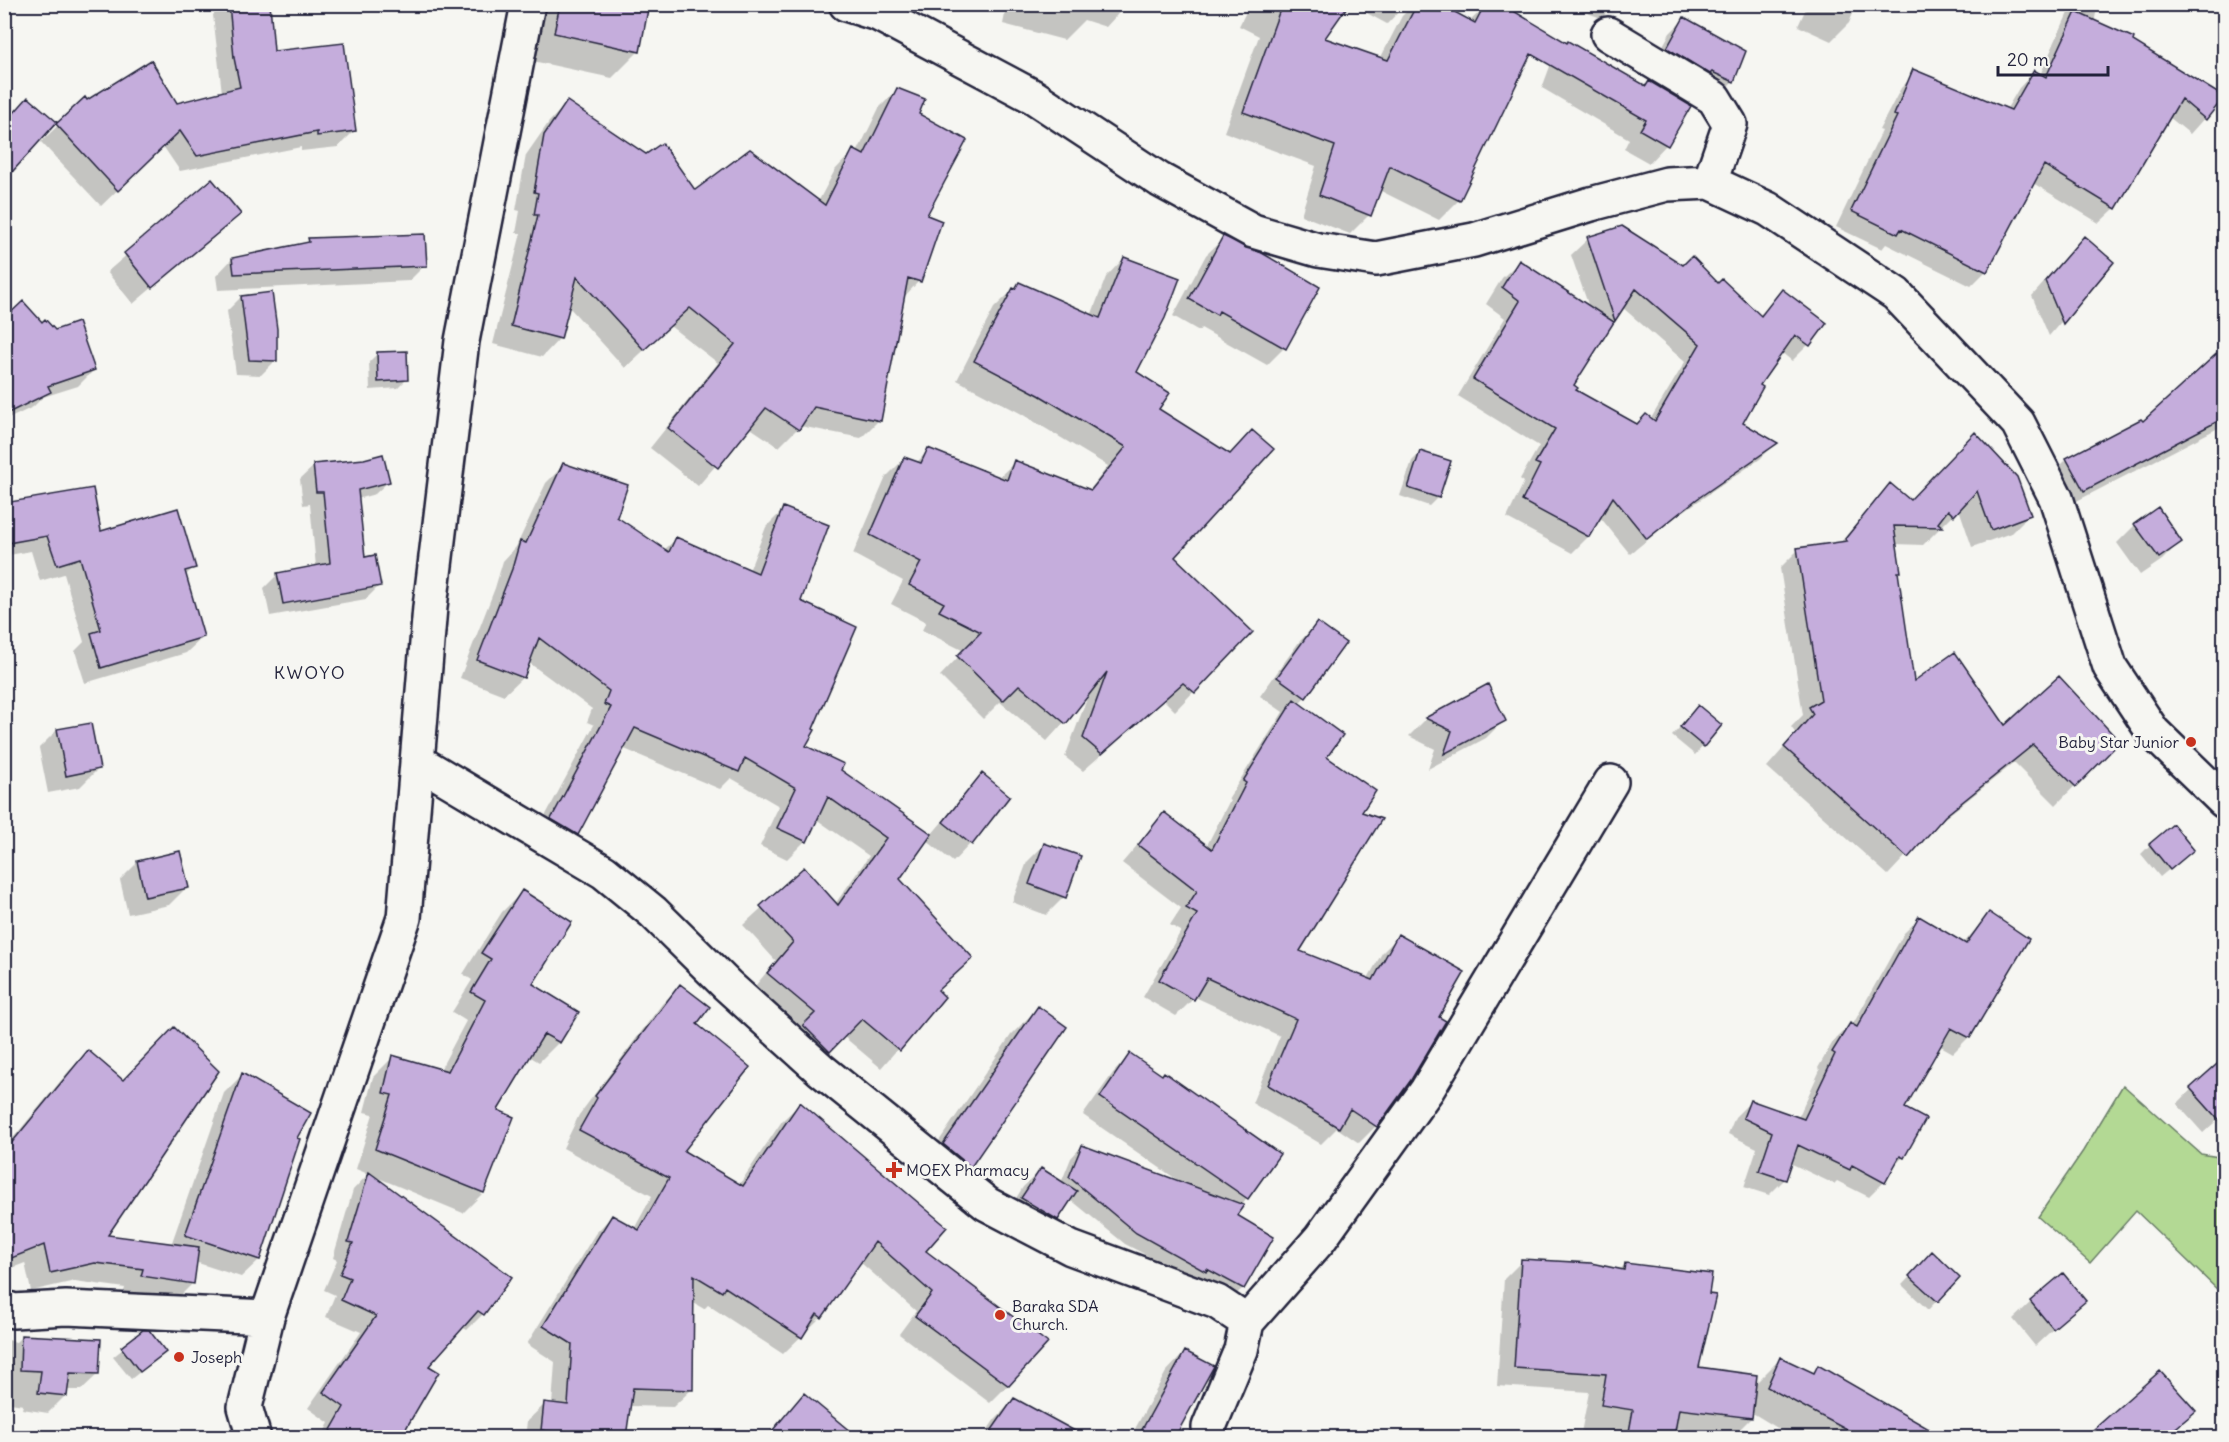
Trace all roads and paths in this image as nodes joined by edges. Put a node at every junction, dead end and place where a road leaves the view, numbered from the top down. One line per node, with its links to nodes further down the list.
1 (528, 4): 6 (street)
2 (846, 4): 3 (street)
3 (881, 9): 5 (street)
4 (1608, 34): 5 (street)
5 (1710, 182): 8 (street)
6 (417, 761): 10 (street); 11 (street)
7 (1611, 782): 11 (street)
8 (2224, 801)
9 (4, 1307): 10 (street)
10 (267, 1317): 12 (street)
11 (1247, 1322): 13 (street)
12 (254, 1437)
13 (1210, 1437)

